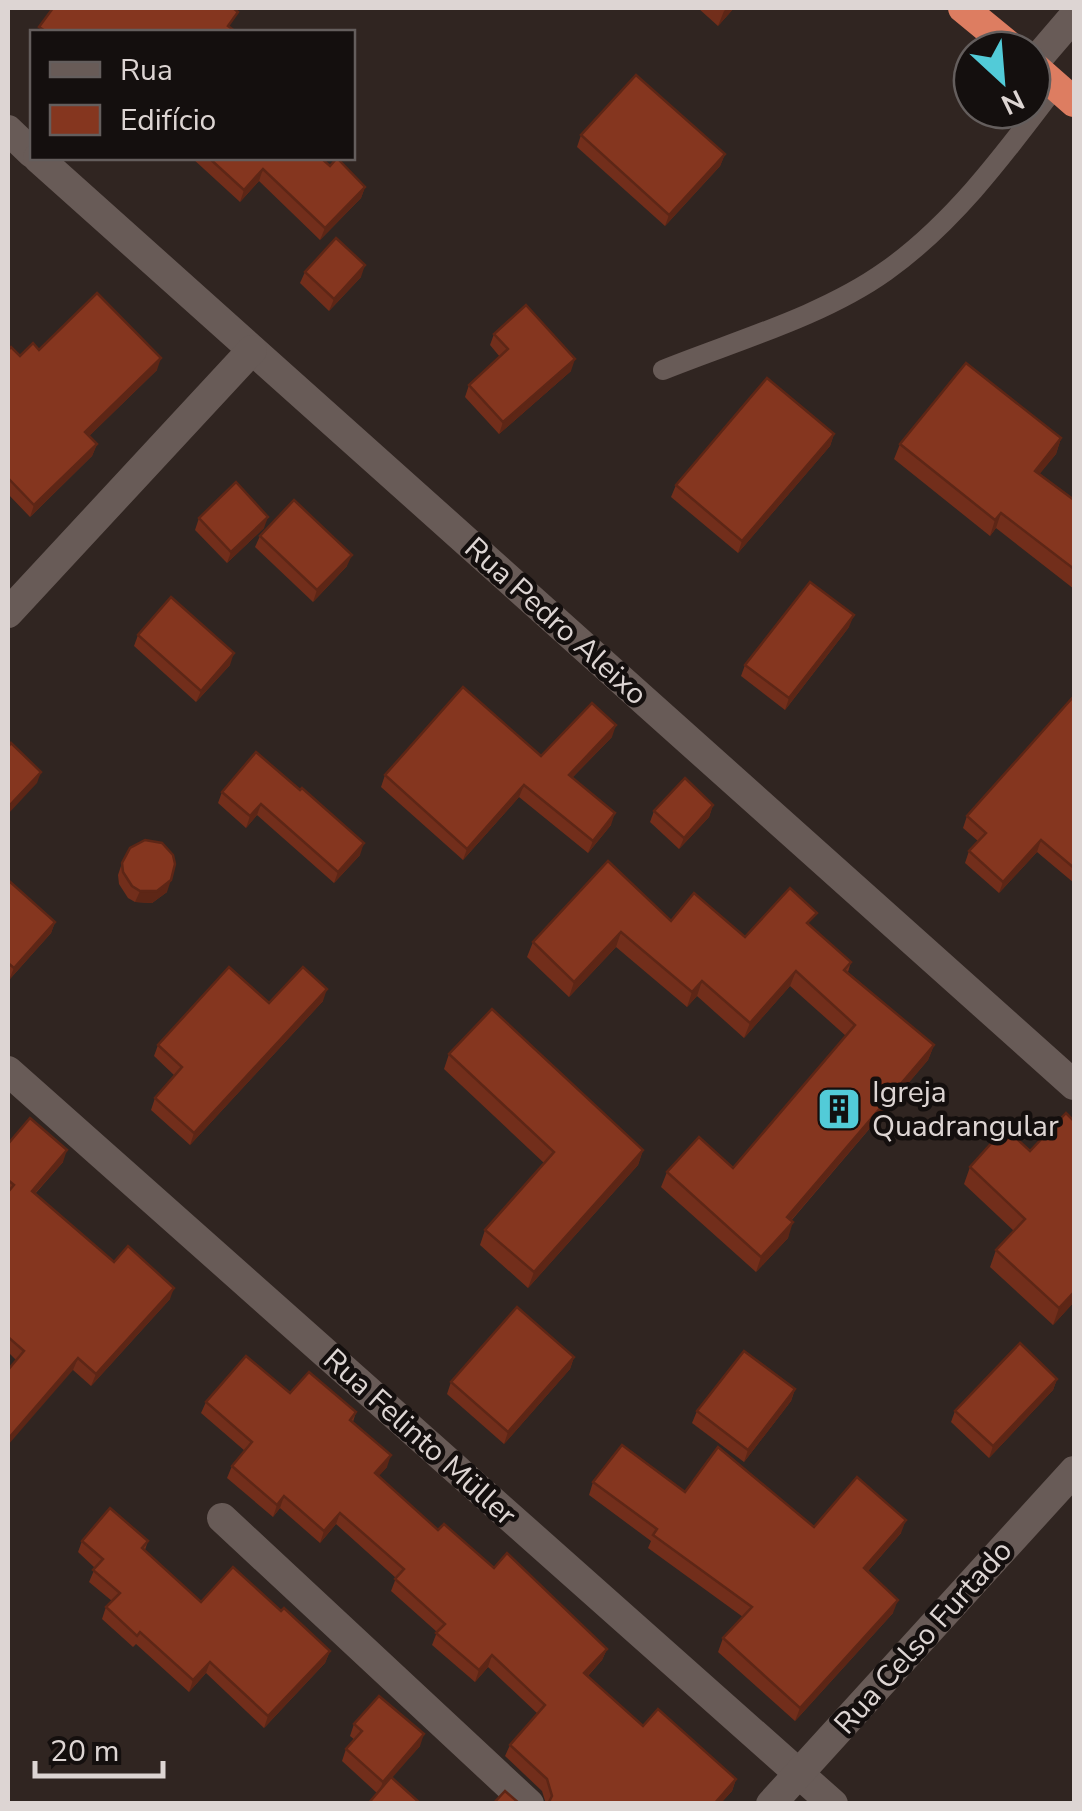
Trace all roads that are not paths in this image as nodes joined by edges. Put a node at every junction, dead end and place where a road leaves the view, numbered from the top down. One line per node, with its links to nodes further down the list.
1 (963, 8): 3 (highway)
2 (1074, 16): 4 (street)
3 (990, 30)
4 (1052, 42)
5 (1065, 94): 10 (lane)
6 (8, 130): 7 (street, Rua Pedro Aleixo)
7 (30, 150)
8 (41, 160): 9 (street, Rua Pedro Aleixo)
9 (252, 350): 11 (street); 13 (street, Rua Pedro Aleixo)
10 (663, 370)
11 (8, 613)
12 (8, 1071): 16 (street, Rua Felinto Müller)
13 (1074, 1085)
14 (1074, 1471): 16 (street, Rua Celso Furtado)
15 (222, 1518): 17 (street)
16 (799, 1773): 18 (street, Rua Celso Furtado); 19 (street, Rua Felinto Müller)
17 (529, 1804)
18 (771, 1804)
19 (833, 1804)

